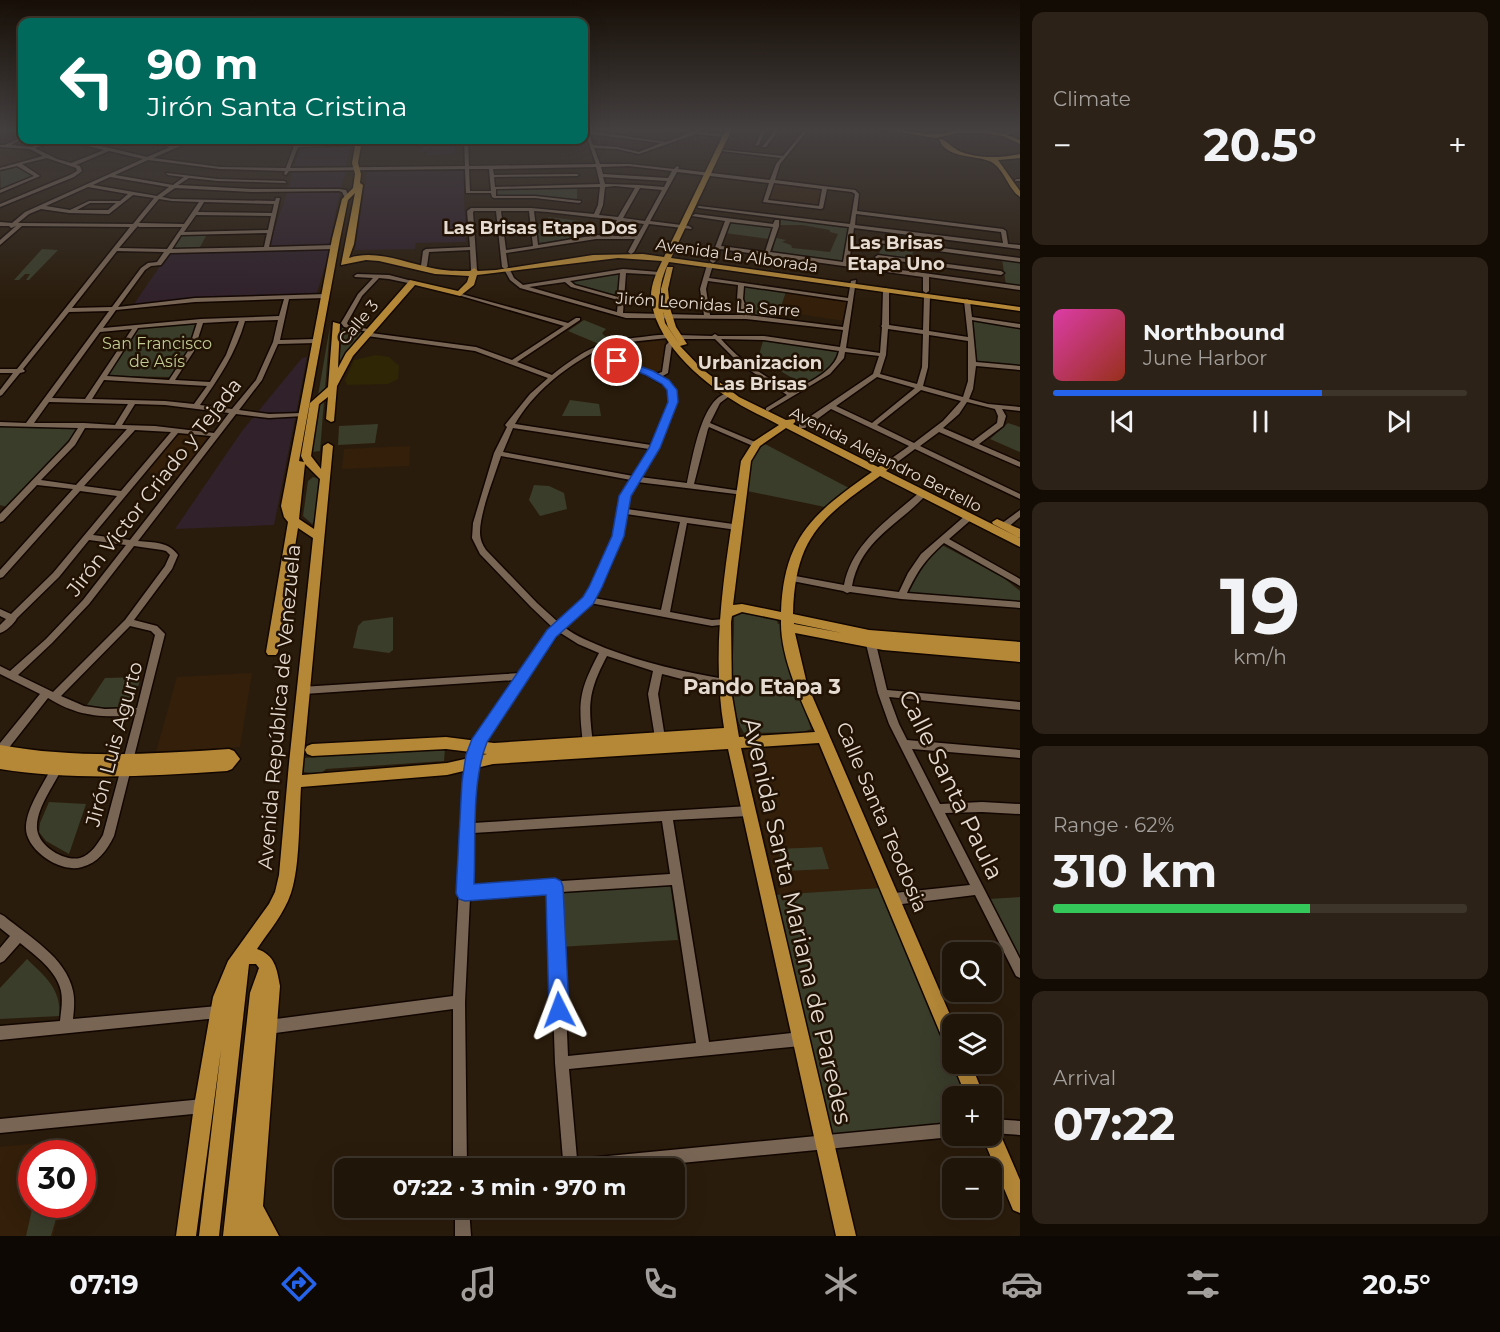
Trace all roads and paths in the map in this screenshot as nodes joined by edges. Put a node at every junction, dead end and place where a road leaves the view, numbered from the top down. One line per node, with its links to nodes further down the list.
1 (580, 186): 29 (street)
2 (639, 186): 52 (street)
3 (14, 187): 24 (street)
4 (49, 187): 25 (street)
5 (86, 187): 30 (street)
6 (92, 187): 26 (street)
7 (173, 187): 31 (street)
8 (181, 187): 22 (street)
9 (282, 187): 22 (street)
10 (356, 187): 32 (main road, Avenida República de Venezuela)
11 (358, 187): 33 (main road, Avenida República de Venezuela)
12 (468, 187): 23 (street)
13 (493, 187): 23 (street)
14 (570, 187): 23 (street)
15 (602, 187): 49 (street)
16 (645, 187): 21 (street)
17 (705, 187): 63 (main road, Avenida Alejandro Bertello)
18 (706, 187): 40 (main road, Avenida Alejandro Bertello)
19 (770, 187): 20 (street)
20 (825, 187): 44 (street)
21 (665, 189): 55 (street)
22 (281, 191): 32 (street); 37 (street)
23 (493, 192): 29 (street)
24 (0, 193): 34 (street)
25 (35, 193): 27 (street); 34 (street)
26 (130, 194): 31 (street); 35 (street)
27 (43, 195)
28 (51, 197): 30 (street)
29 (580, 197): 47 (street)
30 (59, 198): 39 (street)
31 (160, 198): 36 (street); 62 (street)
32 (346, 198): 33 (main road); 59 (main road, Avenida República de Venezuela)
33 (357, 199): 59 (main road, Avenida República de Venezuela)
34 (15, 201): 38 (street)
35 (119, 202): 43 (street); 43 (street)
36 (202, 202): 37 (street); 46 (street)
37 (277, 203): 48 (street)
38 (0, 206)
39 (40, 207): 43 (street); 45 (street)
40 (699, 207): 50 (main road, Avenida Alejandro Bertello); 51 (street)
41 (498, 209): 42 (street); 77 (street); 82 (street)
42 (531, 209): 47 (street); 73 (street)
43 (69, 211)
44 (855, 212): 60 (street); 72 (street)
45 (27, 213): 53 (street); 57 (street)
46 (194, 213): 48 (street); 58 (street)
47 (571, 213): 49 (street)
48 (273, 215): 65 (street)
49 (596, 216): 52 (street)
50 (695, 216): 54 (street); 63 (main road, Avenida Alejandro Bertello)
51 (779, 216): 60 (street); 61 (street)
52 (621, 219): 55 (street); 67 (street)
53 (0, 220)
54 (728, 220): 61 (street); 75 (street)
55 (648, 223): 63 (street); 68 (street)
56 (0, 225): 57 (street)
57 (15, 225): 62 (street); 71 (street)
58 (185, 225): 62 (street); 66 (street)
59 (345, 225): 74 (main road, Avenida República de Venezuela); 81 (main road)
60 (853, 225): 64 (street); 91 (street)
61 (776, 226): 85 (street)
62 (135, 227): 79 (street); 122 (street)
63 (685, 228): 88 (main road, Avenida Alejandro Bertello)
64 (881, 229): 69 (street); 70 (street)
65 (271, 231): 66 (street); 78 (street)
66 (179, 234): 80 (street)
67 (610, 236): 68 (street); 73 (street)
68 (639, 238): 83 (street)
69 (968, 240): 72 (street); 84 (street)
70 (880, 242): 84 (street); 86 (street)
71 (0, 243)
72 (1006, 245): 76 (street)
73 (536, 246): 82 (street)
74 (334, 247): 78 (street); 115 (main road, Avenida República de Venezuela)
75 (718, 247): 85 (street); 90 (street)
76 (1020, 247)
77 (472, 248): 92 (street); 96 (street)
78 (266, 249): 80 (street)
79 (119, 250): 80 (street); 122 (street)
80 (167, 251): 121 (street)
81 (348, 252): 92 (main road, Avenida La Alborada); 96 (main road, Avenida La Alborada)
82 (503, 252): 94 (street)
83 (632, 252): 88 (main road, Avenida La Alborada); 94 (main road, Avenida La Alborada)
84 (969, 253): 87 (street)
85 (767, 254): 91 (street)
86 (878, 257): 93 (street); 97 (street)
87 (999, 257): 89 (street); 97 (street)
88 (671, 258): 90 (main road, Avenida La Alborada); 94 (main road, Avenida La Alborada); 98 (main road, Avenida Alejandro Bertello); 125 (main road, Avenida Alejandro Bertello)
89 (1020, 260)
90 (711, 263): 103 (street); 105 (main road, Avenida La Alborada)
91 (846, 264): 93 (street)
92 (424, 266): 96 (main road, Avenida La Alborada)
93 (877, 268): 99 (street)
94 (507, 269): 96 (main road, Avenida La Alborada); 109 (street)
95 (624, 271): 98 (street); 102 (street); 117 (street)
96 (474, 272): 114 (main road)
97 (1001, 273): 108 (street)
98 (659, 274): 125 (main road, Avenida Alejandro Bertello)
99 (926, 275): 108 (street); 113 (street)
100 (357, 276): 101 (street)
101 (378, 276): 104 (street); 136 (street)
102 (565, 279): 106 (street); 117 (street)
103 (705, 279): 107 (street); 124 (street)
104 (413, 282): 114 (main road); 139 (main road, Calle 3)
105 (853, 283): 111 (main road, Avenida La Alborada); 113 (main road, Avenida La Alborada); 118 (street)
106 (542, 284): 109 (street); 112 (street)
107 (741, 284): 118 (street); 126 (street)
108 (1002, 285): 110 (street)
109 (522, 287): 112 (street, Jirón Leonidas La Sarre)
110 (1020, 288)
111 (886, 290): 113 (main road, Avenida La Alborada); 133 (street)
112 (541, 292): 123 (street, Jirón Leonidas La Sarre)
113 (926, 293): 119 (main road, Avenida La Alborada); 120 (main road, Avenida La Alborada); 140 (street)
114 (460, 294): 132 (street)
115 (326, 296): 116 (street); 146 (main road, Avenida República de Venezuela)
116 (287, 299): 121 (street); 127 (street, Jirón Victor Criado y Tejada)
117 (620, 299): 123 (street)
118 (850, 300): 138 (street)
119 (967, 301): 120 (main road, Avenida La Alborada); 128 (street)
120 (1020, 306)
121 (111, 310): 122 (street); 137 (street)
122 (69, 311): 155 (street)
123 (620, 315): 125 (street, Jirón Leonidas La Sarre)
124 (707, 316): 125 (street, Jirón Leonidas La Sarre); 126 (street, Jirón Leonidas La Sarre)
125 (663, 317): 143 (main road, Avenida Alejandro Bertello)
126 (746, 317): 138 (street, Jirón Leonidas La Sarre)
127 (282, 318): 129 (street); 145 (street, Jirón Victor Criado y Tejada)
128 (968, 318): 134 (street); 144 (street)
129 (243, 319): 131 (street); 162 (street)
130 (578, 319): 132 (street)
131 (201, 321): 135 (street); 161 (street)
132 (568, 325): 151 (street)
133 (884, 326): 140 (street); 150 (street)
134 (1020, 326)
135 (136, 327): 137 (street); 160 (street)
136 (339, 327): 139 (street); 146 (main road, Avenida República de Venezuela); 163 (main road)
137 (97, 330): 168 (street)
138 (846, 330): 149 (street)
139 (369, 333): 151 (street); 163 (main road, Calle 3)
140 (927, 333): 144 (street); 164 (street)
141 (715, 336): 142 (street); 143 (street); 147 (street)
142 (730, 336): 147 (street); 149 (street)
143 (672, 338): 148 (street); 157 (street); 166 (main road, Avenida Alejandro Bertello); 176 (main road, Avenida Alejandro Bertello)
144 (969, 339): 152 (street)
145 (276, 342): 146 (street); 178 (street, Jirón Victor Criado y Tejada)
146 (319, 343): 179 (main road, Avenida República de Venezuela); 205 (main road, Avenida República de Venezuela)
147 (720, 343): 167 (street)
148 (594, 349): 157 (street); 158 (street)
149 (843, 349): 150 (street); 167 (street)
150 (883, 355): 156 (street)
151 (514, 361): 158 (street)
152 (971, 364): 153 (street); 170 (street)
153 (1018, 368): 159 (street)
154 (0, 372): 155 (street)
155 (20, 373): 165 (street); 171 (street)
156 (876, 375): 164 (street); 174 (street)
157 (657, 376): 197 (street)
158 (552, 377): 185 (street)
159 (1020, 377)
160 (103, 378): 161 (street); 169 (street)
161 (171, 381): 162 (street)
162 (212, 384): 173 (street)
163 (333, 386): 180 (main road); 198 (main road)
164 (920, 388): 170 (street); 189 (street)
165 (0, 394)
166 (729, 394): 181 (main road, Avenida Alejandro Bertello); 184 (street)
167 (792, 395): 176 (street)
168 (47, 400): 169 (street); 183 (street)
169 (88, 400): 172 (street)
170 (965, 400): 175 (street); 191 (street)
171 (0, 402)
172 (133, 402): 173 (street); 187 (street)
173 (196, 406): 178 (street)
174 (831, 406): 188 (street); 189 (street)
175 (998, 408): 177 (street); 195 (street)
176 (768, 409): 181 (main road, Avenida Alejandro Bertello)
177 (1020, 409)
178 (235, 411): 179 (street); 193 (street, Jirón Victor Criado y Tejada)
179 (302, 415): 218 (main road, Avenida República de Venezuela)
180 (330, 419)
181 (788, 423): 188 (main road, Avenida Alejandro Bertello); 194 (main road); 201 (main road, Avenida Alejandro Bertello)
182 (0, 424): 183 (street)
183 (29, 424): 186 (street)
184 (707, 424): 194 (street); 206 (street)
185 (509, 425): 197 (street); 199 (street)
186 (84, 426): 187 (street); 204 (street)
187 (118, 426): 190 (street)
188 (802, 426): 201 (main road, Avenida Alejandro Bertello)
189 (872, 426): 196 (street)
190 (133, 427): 192 (street); 207 (street)
191 (937, 428): 195 (street); 196 (street)
192 (176, 430): 193 (street); 208 (street)
193 (217, 435): 227 (street, Jirón Victor Criado y Tejada)
194 (756, 444): 209 (main road, Avenida Santa Mariana de Paredes)
195 (974, 444): 200 (street)
196 (913, 446): 201 (street); 211 (street)
197 (654, 448): 203 (street)
198 (306, 450): 202 (main road); 202 (main road, Avenida República de Venezuela)
199 (498, 453): 203 (street); 242 (street)
200 (1020, 465)
201 (882, 469): 210 (main road, Avenida Alejandro Bertello); 221 (main road, Avenida Alejandro Bertello); 230 (main road, Calle Santa Teodosia)
202 (324, 479): 205 (main road); 222 (main road, Avenida República de Venezuela)
203 (635, 479): 206 (street); 214 (street)
204 (36, 482): 207 (street); 213 (street)
205 (299, 486): 218 (main road, Avenida República de Venezuela)
206 (690, 486): 209 (street)
207 (79, 488): 208 (street); 229 (street)
208 (123, 494): 225 (street)
209 (741, 494): 220 (main road, Avenida Santa Mariana de Paredes)
210 (924, 494): 217 (main road, Avenida Alejandro Bertello); 232 (street)
211 (1020, 497)
212 (0, 506): 213 (street)
213 (9, 510): 216 (street)
214 (622, 511): 219 (street); 234 (street)
215 (1020, 513): 221 (street)
216 (0, 519)
217 (966, 519): 226 (street); 228 (main road, Avenida Alejandro Bertello)
218 (294, 520): 222 (main road); 224 (main road, Avenida República de Venezuela)
219 (684, 520): 220 (street); 237 (street)
220 (734, 526): 238 (main road, Avenida Santa Mariana de Paredes)
221 (1004, 526): 223 (main road, Avenida Alejandro Bertello)
222 (313, 533): 224 (main road); 254 (main road, Avenida República de Venezuela)
223 (1020, 534)
224 (291, 536): 247 (main road, Avenida República de Venezuela)
225 (87, 537): 227 (street); 239 (street)
226 (943, 539): 231 (street); 233 (street)
227 (134, 543): 240 (street); 251 (street, Jirón Victor Criado y Tejada)
228 (1020, 543)
229 (0, 575)
230 (790, 578): 232 (street); 241 (main road, Calle Santa Teodosia)
231 (1020, 583)
232 (847, 590): 233 (street)
233 (901, 596): 235 (street)
234 (588, 600): 237 (street); 242 (street)
235 (1020, 605)
236 (0, 612): 239 (street)
237 (665, 614): 238 (street)
238 (726, 618): 241 (main road); 253 (main road, Avenida Santa Mariana de Paredes)
239 (13, 619): 243 (street)
240 (128, 622): 256 (street); 258 (street, Jirón Luis Agurto)
241 (786, 622): 244 (main road); 245 (main road); 259 (main road, Calle Santa Teodosia)
242 (558, 626): 246 (street); 252 (street)
243 (0, 630)
244 (871, 644): 248 (main road); 255 (street, Calle Santa Paula)
245 (1020, 647)
246 (605, 651): 249 (street); 262 (street)
247 (272, 652)
248 (1020, 657)
249 (659, 668): 253 (street); 260 (street)
250 (0, 670): 251 (street)
251 (12, 675): 256 (street)
252 (523, 676): 254 (street); 267 (street)
253 (725, 683): 261 (main road, Avenida Santa Mariana de Paredes)
254 (304, 690): 271 (main road, Avenida República de Venezuela)
255 (883, 693): 257 (street); 263 (street, Calle Santa Paula)
256 (50, 695): 258 (street); 265 (street)
257 (1020, 706)
258 (140, 712): 269 (street, Jirón Luis Agurto)
259 (824, 737): 261 (main road); 281 (main road, Calle Santa Teodosia)
260 (660, 738): 261 (main road); 262 (main road)
261 (732, 739): 267 (main road); 274 (main road, Avenida Santa Mariana de Paredes)
262 (588, 743): 267 (main road)
263 (904, 744): 266 (street); 272 (street, Calle Santa Paula)
264 (312, 750): 267 (main road)
265 (0, 751): 269 (main road)
266 (1020, 754)
267 (474, 755): 271 (main road); 276 (street)
268 (0, 763): 270 (main road)
269 (127, 765): 269 (main road); 270 (main road); 270 (street, Jirón Luis Agurto)
270 (56, 770)
271 (294, 782): 285 (main road, Avenida República de Venezuela)
272 (938, 809): 273 (street); 279 (street, Calle Santa Paula)
273 (1020, 809)
274 (749, 810): 275 (street); 294 (main road, Avenida Santa Mariana de Paredes)
275 (668, 816): 276 (street); 277 (street)
276 (469, 828): 280 (street)
277 (677, 879): 278 (street); 295 (street)
278 (555, 887): 280 (street); 296 (street)
279 (978, 890): 281 (street); 287 (street, Calle Santa Paula)
280 (465, 893): 288 (street)
281 (894, 899): 290 (main road, Calle Santa Teodosia)
282 (0, 920): 283 (street)
283 (18, 936): 284 (street); 291 (street)
284 (0, 957)
285 (240, 958): 286 (main road); 289 (main road, Avenida República de Venezuela); 311 (main road)
286 (269, 966): 292 (main road); 312 (main road)
287 (1020, 972)
288 (459, 1002): 292 (street); 304 (street)
289 (218, 1012): 291 (street); 297 (main road, Avenida República de Venezuela)
290 (942, 1017)
291 (66, 1027): 293 (street)
292 (268, 1027): 308 (main road)
293 (0, 1033)
294 (801, 1039): 295 (street); 302 (main road, Avenida Santa Mariana de Paredes)
295 (704, 1049): 296 (street)
296 (562, 1063): 305 (street)
297 (203, 1106): 298 (street); 310 (main road, Avenida República de Venezuela)
298 (0, 1126)
299 (1002, 1127): 300 (street)
300 (1020, 1128)
301 (942, 1131): 302 (street)
302 (824, 1144): 306 (street); 316 (main road, Avenida Santa Mariana de Paredes)
303 (995, 1146): 307 (main road)
304 (460, 1158)
305 (565, 1158)
306 (673, 1158)
307 (1020, 1203)
308 (254, 1207): 313 (main road); 314 (main road)
309 (462, 1218): 315 (street)
310 (186, 1236)
311 (209, 1236)
312 (233, 1236)
313 (251, 1236)
314 (269, 1236)
315 (463, 1236)
316 (846, 1236)

